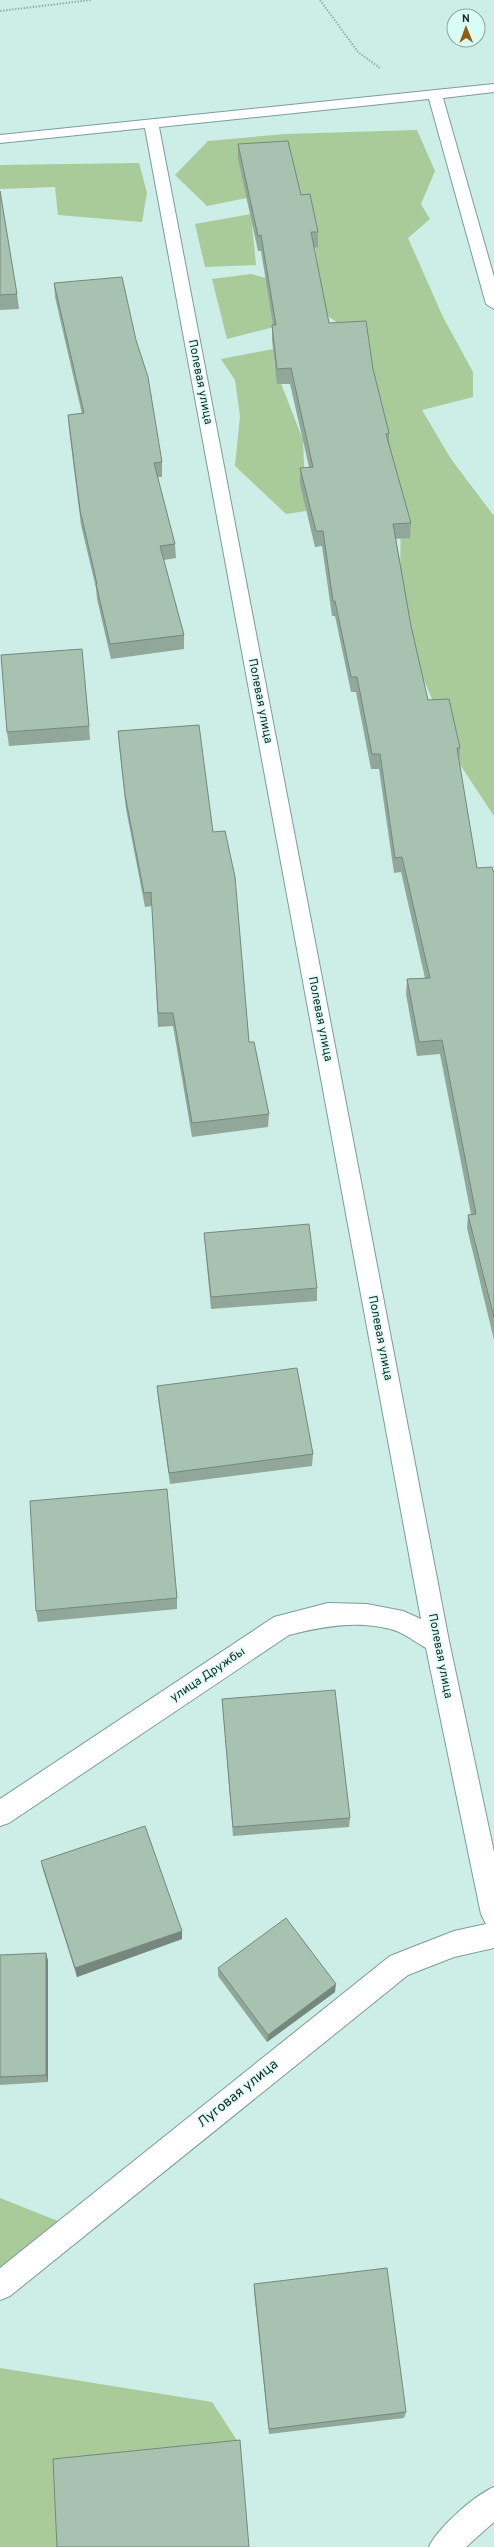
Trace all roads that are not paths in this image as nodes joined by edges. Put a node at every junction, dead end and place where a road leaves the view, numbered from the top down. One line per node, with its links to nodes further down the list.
1 (494, 88): 2 (street)
2 (434, 93): 3 (street); 5 (street)
3 (151, 124): 4 (street); 6 (street, Полевая улица)
4 (0, 139)
5 (494, 304)
6 (437, 1641): 7 (street, улица Дружбы); 8 (street, Полевая улица)
7 (0, 1814)
8 (494, 1914)
9 (494, 1935): 10 (street, Луговая улица)
10 (0, 2286)
11 (494, 2502): 12 (street)
12 (444, 2547)

